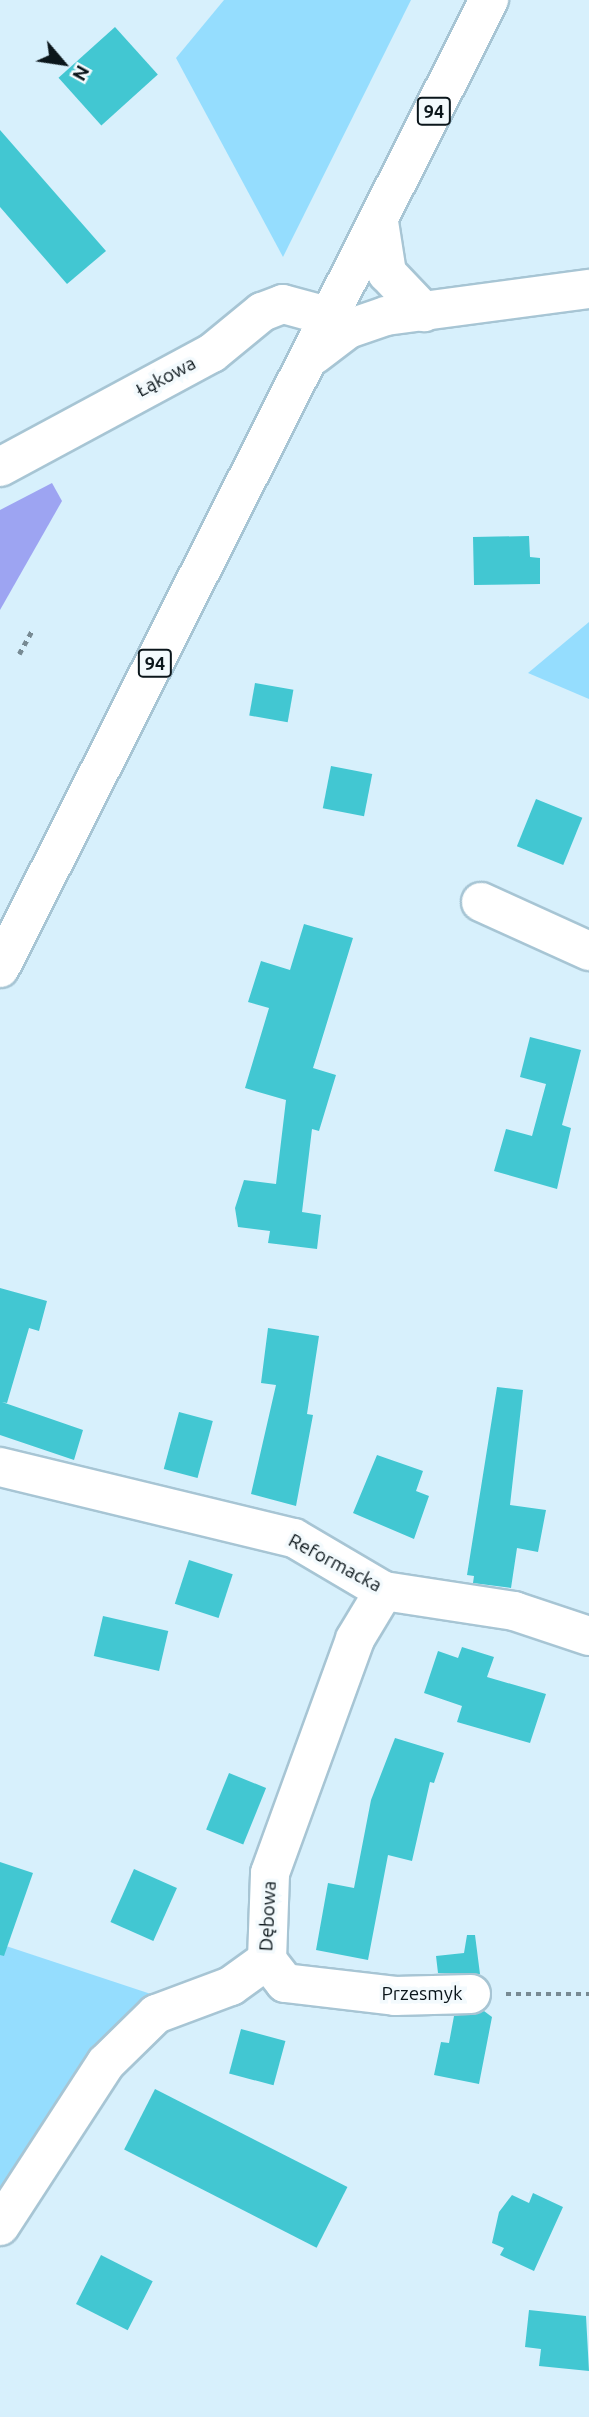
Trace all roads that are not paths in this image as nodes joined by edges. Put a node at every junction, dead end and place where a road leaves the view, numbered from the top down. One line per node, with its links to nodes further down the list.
1 (489, 0): 2 (street, 94)
2 (379, 222): 4 (street); 5 (street, 94)
3 (589, 289): 4 (street)
4 (424, 313): 6 (street)
5 (331, 317): 6 (street, 94); 7 (street, Łąkowa)
6 (310, 359): 10 (street, 94)
7 (0, 467)
8 (481, 902): 9 (street)
9 (589, 951)
10 (0, 968)
11 (0, 1467): 12 (street, Reformacka)
12 (384, 1591): 13 (street, Reformacka); 14 (street, Dębowa)
13 (589, 1636)
14 (267, 1960): 15 (street, Przesmyk); 16 (street, Dębowa)
15 (471, 1994)
16 (0, 2226)

